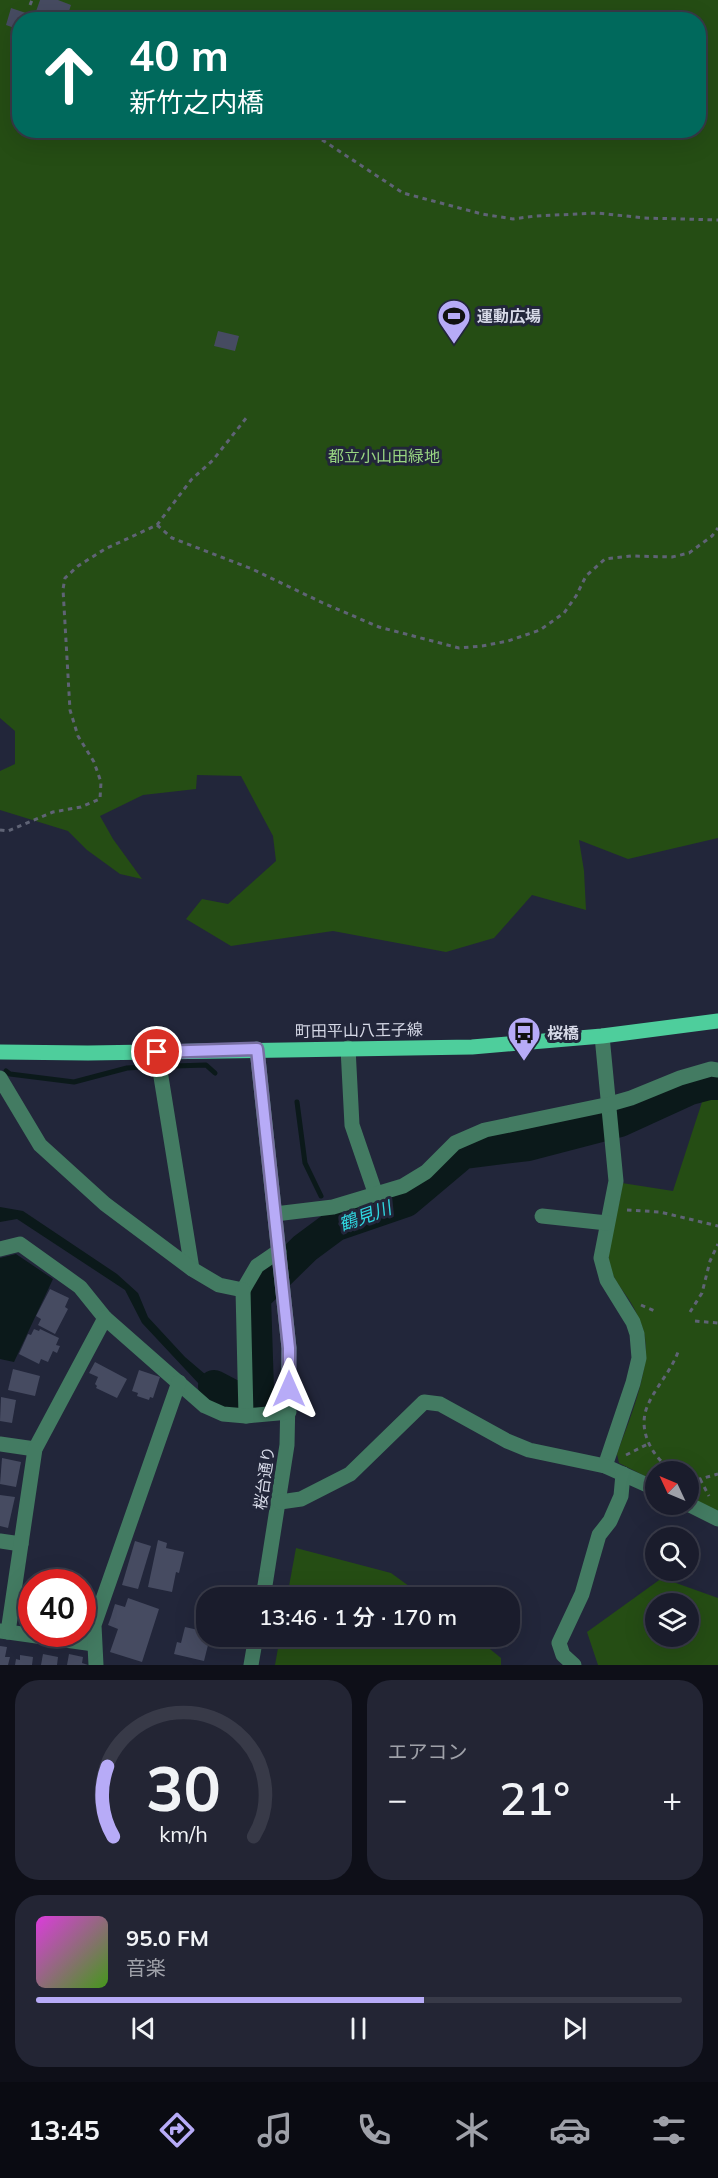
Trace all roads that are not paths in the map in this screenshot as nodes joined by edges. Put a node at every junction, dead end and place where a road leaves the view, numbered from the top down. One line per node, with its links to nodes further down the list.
1 (718, 1021): 2 (main road, 町田平山八王子線)
2 (602, 1036): 3 (main road, 町田平山八王子線); 9 (street)
3 (348, 1048): 4 (main road, 町田平山八王子線); 10 (street)
4 (257, 1049): 6 (main road, 町田平山八王子線); 11 (street)
5 (0, 1052): 6 (main road, 町田平山八王子線)
6 (157, 1052): 16 (street)
7 (718, 1070): 9 (street)
8 (0, 1077): 16 (street)
9 (610, 1107): 10 (street); 13 (street)
10 (376, 1196): 11 (street)
11 (275, 1214): 15 (street)
12 (542, 1216): 13 (street)
13 (608, 1216): 24 (street)
14 (0, 1249): 18 (street)
15 (279, 1252): 17 (street); 21 (street, 桜台通り)
16 (192, 1269): 17 (street)
17 (243, 1290): 20 (street)
18 (105, 1318): 19 (street); 23 (street)
19 (179, 1382): 20 (street); 33 (street)
20 (246, 1411): 21 (street)
21 (289, 1412): 27 (street, 桜台通り)
22 (0, 1444): 23 (street)
23 (35, 1449): 31 (street)
24 (605, 1466): 25 (street); 27 (street)
25 (623, 1474): 26 (street); 39 (street)
26 (645, 1484)
27 (280, 1502): 32 (street, 桜台通り)
28 (699, 1510): 29 (street)
29 (718, 1519)
30 (0, 1541): 31 (street)
31 (21, 1544): 34 (street)
32 (265, 1587)
33 (96, 1619)
34 (4, 1632)
35 (94, 1647): 37 (street)
36 (254, 1647): 38 (street)
37 (96, 1665)
38 (251, 1665)
39 (574, 1665)

